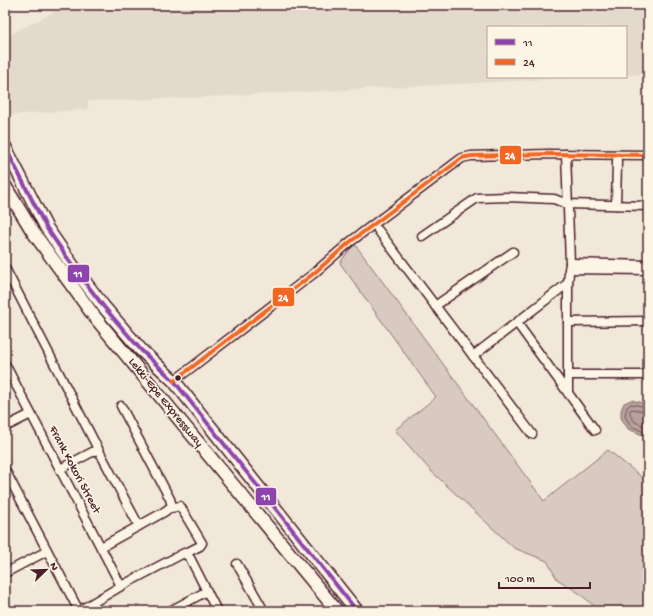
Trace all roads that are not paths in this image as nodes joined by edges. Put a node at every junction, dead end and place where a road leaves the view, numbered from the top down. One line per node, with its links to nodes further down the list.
1 (5, 148): 26 (highway, Lekki-Epe Expressway)
2 (566, 154): 3 (street); 6 (street); 26 (street)
3 (648, 154)
4 (617, 161): 7 (street)
5 (5, 186): 49 (highway, Lekki-Epe Expressway)
6 (567, 204): 7 (street); 10 (street); 13 (street)
7 (616, 205): 8 (street)
8 (648, 206)
9 (378, 230): 18 (street)
10 (422, 236)
11 (513, 252): 18 (street)
12 (648, 265): 13 (street)
13 (570, 266): 15 (street); 17 (street)
14 (5, 268): 16 (street)
15 (648, 270)
16 (8, 283): 33 (street)
17 (568, 283): 20 (street); 21 (street)
18 (435, 306): 22 (street)
19 (648, 321): 20 (street)
20 (568, 322): 25 (street)
21 (517, 323): 22 (street); 27 (street)
22 (473, 356): 32 (street)
23 (5, 364): 29 (street, Frank Kokori Street)
24 (648, 374): 25 (street)
25 (568, 375): 27 (street)
26 (174, 381): 50 (highway, Lekki-Epe Expressway)
27 (568, 393): 31 (street)
28 (121, 406): 36 (street)
29 (31, 414): 30 (street); 34 (street, Frank Kokori Street)
30 (5, 427)
31 (595, 430)
32 (532, 434)
33 (98, 449): 34 (street); 37 (street)
34 (60, 469): 38 (street, Frank Kokori Street)
35 (5, 470): 39 (street)
36 (171, 508): 37 (street); 40 (street)
37 (139, 526): 38 (street)
38 (101, 547): 43 (street, Frank Kokori Street)
39 (47, 551): 42 (street); 45 (street)
40 (186, 553): 43 (street); 44 (street)
41 (237, 564): 48 (street)
42 (5, 573)
43 (121, 586): 45 (street)
44 (207, 591): 46 (street); 47 (street)
45 (79, 611)
46 (170, 611)
47 (217, 611)
48 (264, 611)
49 (337, 611)
50 (357, 611)

